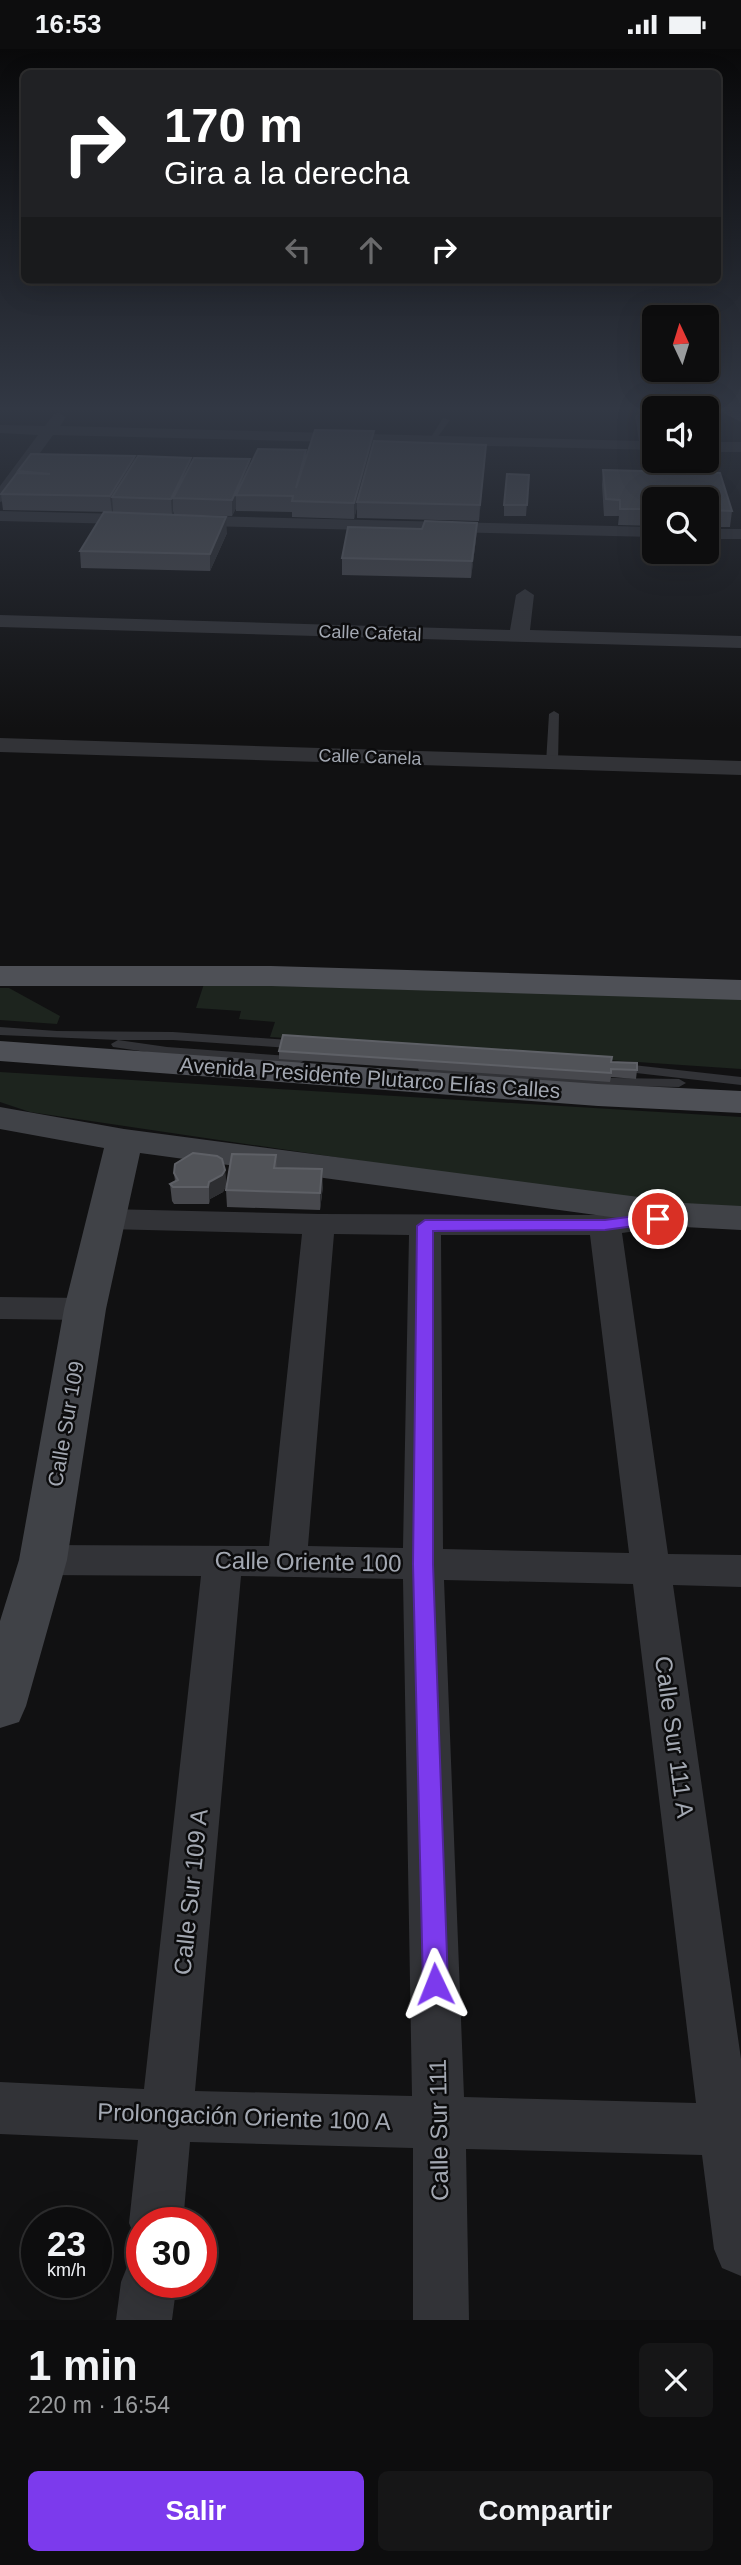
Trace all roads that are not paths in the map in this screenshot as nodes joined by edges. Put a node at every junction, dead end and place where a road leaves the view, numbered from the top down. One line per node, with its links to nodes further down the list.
1 (0, 516): 2 (street)
2 (642, 532)
3 (719, 534): 4 (street)
4 (741, 534)
5 (525, 595): 7 (street)
6 (0, 621): 7 (street, Calle Cafetal)
7 (519, 637): 8 (street, Calle Cafetal)
8 (741, 642)
9 (554, 714): 11 (lane)
10 (0, 745): 11 (street, Calle Canela)
11 (552, 763): 12 (street, Calle Canela)
12 (741, 768)
13 (0, 976): 14 (main road)
14 (741, 990)
15 (0, 1031): 16 (lane)
16 (57, 1035): 17 (lane); 20 (lane)
17 (325, 1047)
18 (0, 1051): 21 (main road, Avenida Presidente Plutarco Elías Calles)
19 (601, 1066): 20 (lane)
20 (741, 1082)
21 (741, 1102)
22 (0, 1118): 23 (street)
23 (124, 1140): 24 (street); 26 (street, Calle Sur 109)
24 (684, 1215): 25 (street); 28 (street)
25 (741, 1218)
26 (107, 1219): 27 (street); 31 (street, Calle Sur 109)
27 (319, 1224): 29 (street); 34 (street)
28 (605, 1225): 29 (street); 36 (street, Calle Sur 111 A)
29 (425, 1226): 35 (street, Calle Sur 111)
30 (0, 1308): 31 (street)
31 (85, 1309): 32 (street, Calle Sur 109)
32 (43, 1560): 33 (street, Calle Oriente 100); 38 (street, Calle Sur 109)
33 (223, 1560): 34 (street, Calle Oriente 100); 40 (street, Calle Sur 109 A)
34 (288, 1561): 35 (street, Calle Oriente 100)
35 (423, 1564): 36 (street, Calle Oriente 100); 41 (street, Calle Sur 111)
36 (651, 1568): 37 (street, Calle Oriente 100); 42 (street, Calle Sur 111 A)
37 (741, 1571)
38 (0, 1706)
39 (0, 2108): 40 (street, Prolongación Oriente 100 A)
40 (169, 2116): 41 (street, Prolongación Oriente 100 A); 43 (street, Calle Sur 109 A)
41 (439, 2124): 42 (street, Prolongación Oriente 100 A); 47 (street, Calle Sur 111)
42 (734, 2130): 44 (street, Calle Sur 111 A)
43 (158, 2207)
44 (741, 2249)
45 (147, 2298): 46 (street)
46 (144, 2320)
47 (441, 2320)

